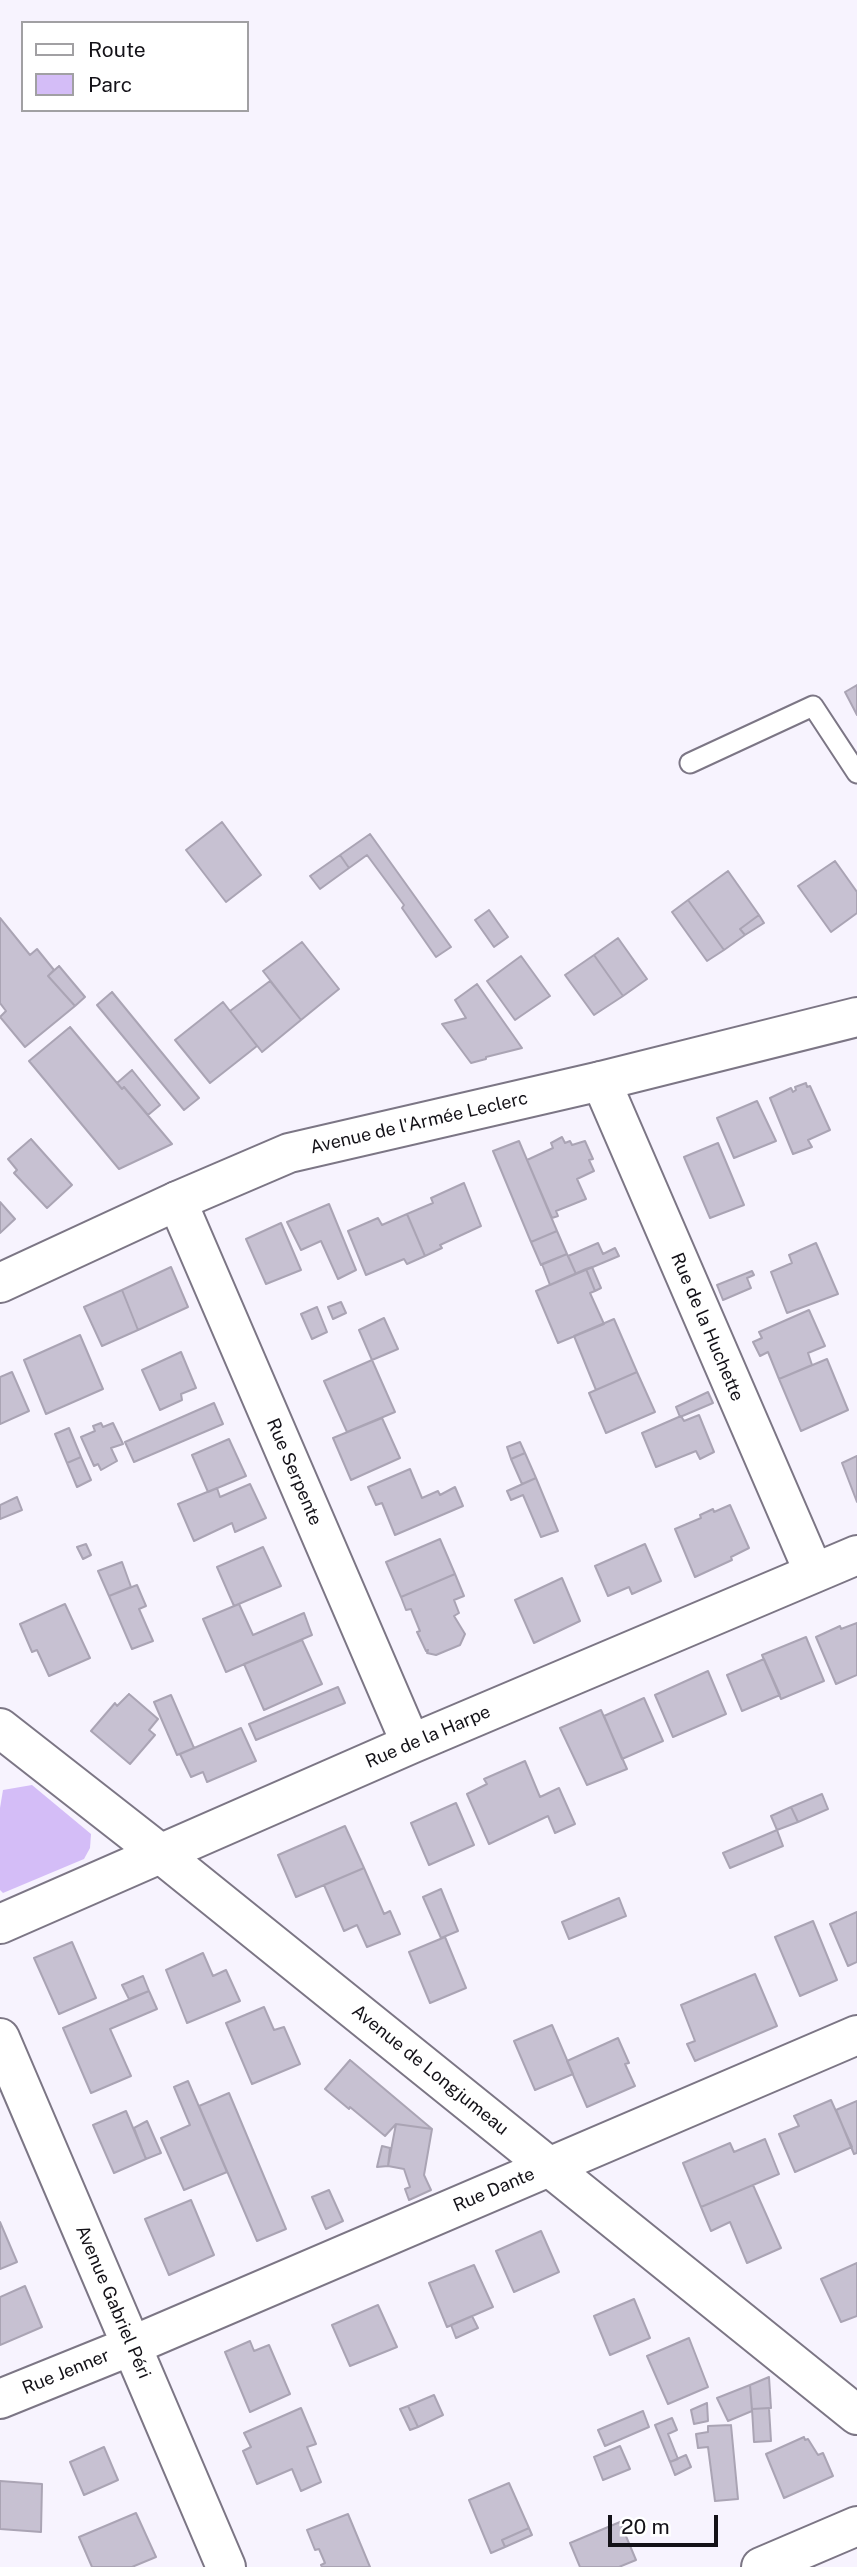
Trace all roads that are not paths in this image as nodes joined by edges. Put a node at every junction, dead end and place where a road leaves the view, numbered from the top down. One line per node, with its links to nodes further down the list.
1 (690, 763): 2 (lane)
2 (857, 773)
3 (857, 1017): 4 (street, Avenue de l'Armée Leclerc)
4 (601, 1081): 5 (street, Avenue de l'Armée Leclerc); 8 (street, Rue de la Huchette)
5 (177, 1200): 6 (street, Avenue de l'Armée Leclerc); 10 (street, Rue Serpente)
6 (0, 1283)
7 (857, 1555): 8 (street, Rue de la Harpe)
8 (814, 1573): 10 (street, Rue de la Harpe)
9 (0, 1730): 11 (street, Avenue de Longjumeau)
10 (411, 1744): 11 (street, Rue de la Harpe)
11 (161, 1854): 12 (street, Rue de la Harpe); 15 (street, Avenue de Longjumeau)
12 (0, 1924)
13 (857, 2035): 15 (street, Rue Dante)
14 (0, 2038): 16 (street, Avenue Gabriel Péri)
15 (550, 2166): 16 (street, Rue Dante); 18 (street, Avenue de Longjumeau)
16 (131, 2346): 17 (street, Rue Jenner); 20 (street, Avenue Gabriel Péri)
17 (0, 2399)
18 (857, 2415)
19 (857, 2526): 21 (street)
20 (226, 2567)
21 (761, 2567)

